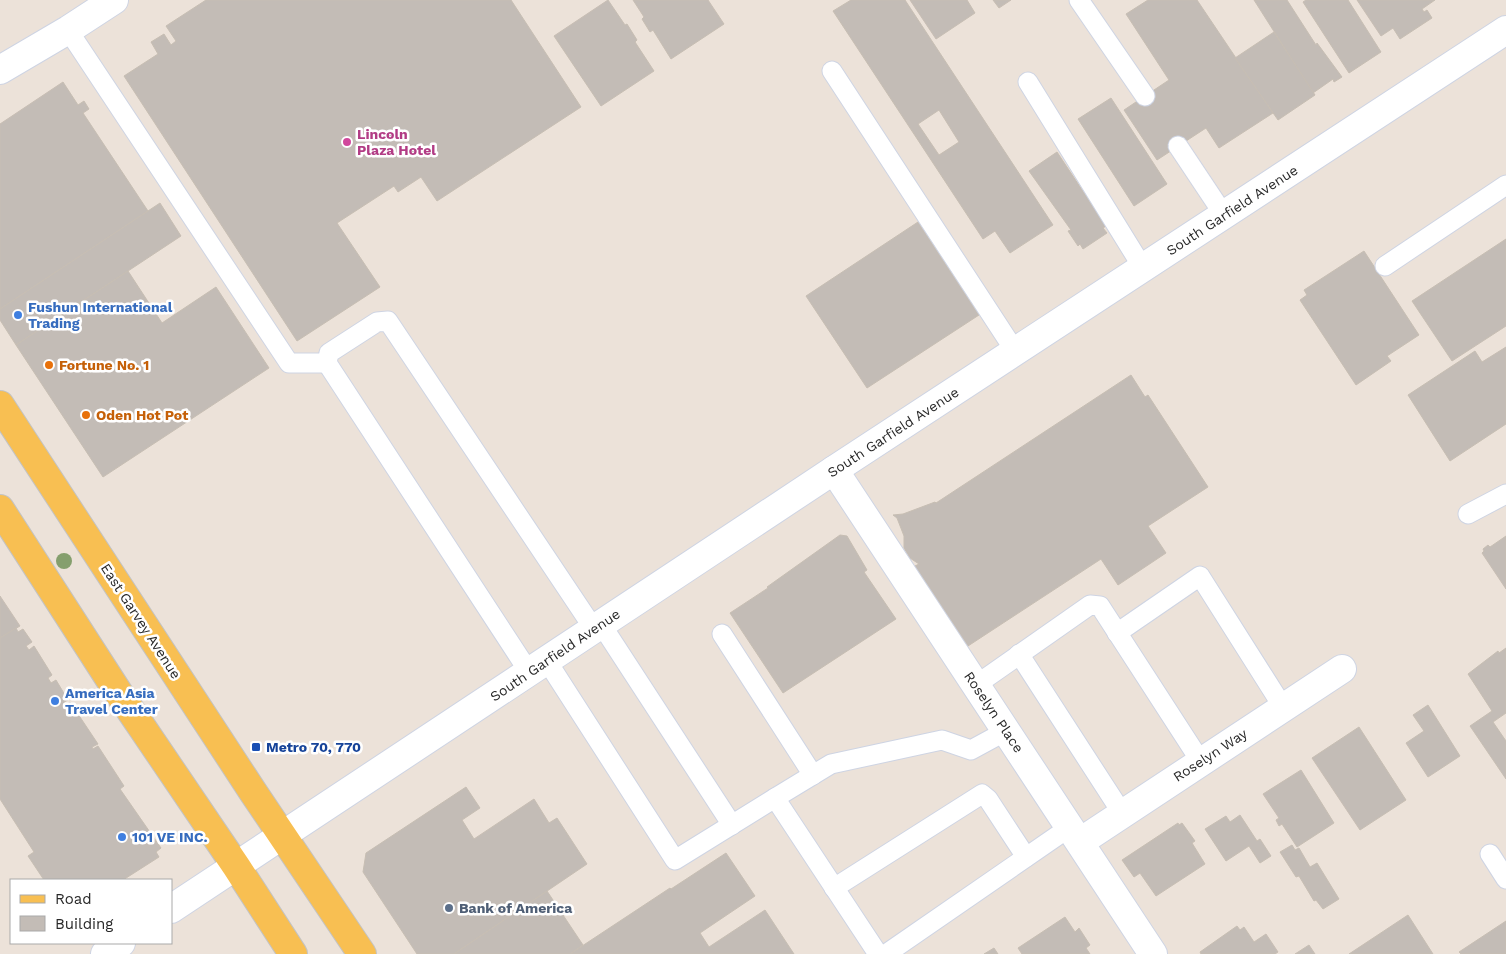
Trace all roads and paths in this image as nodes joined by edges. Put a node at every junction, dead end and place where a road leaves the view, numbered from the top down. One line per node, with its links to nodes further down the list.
1 (114, 0): 3 (main road)
2 (1079, 0): 8 (lane)
3 (68, 30): 5 (main road); 15 (lane)
4 (1506, 30): 11 (main road, South Garfield Avenue)
5 (1, 67)
6 (832, 71): 14 (lane)
7 (1028, 82): 13 (lane)
8 (1145, 96)
9 (1178, 146): 11 (lane)
10 (1506, 184): 12 (lane)
11 (1224, 214): 13 (main road, South Garfield Avenue)
12 (1385, 266)
13 (1144, 268): 14 (main road, South Garfield Avenue)
14 (1015, 351): 17 (main road, South Garfield Avenue)
15 (327, 363): 21 (lane); 25 (lane)
16 (0, 405): 36 (main road, East Garvey Avenue)
17 (834, 470): 21 (main road, South Garfield Avenue); 27 (main road, Roselyn Place)
18 (1506, 494): 20 (lane)
19 (0, 509): 39 (main road)
20 (1468, 514)
21 (598, 627): 25 (main road, South Garfield Avenue); 34 (lane)
22 (1117, 633): 24 (lane); 28 (lane); 30 (lane)
23 (722, 634): 31 (lane)
24 (1019, 654): 27 (lane); 33 (lane)
25 (538, 666): 34 (lane); 36 (main road, South Garfield Avenue)
26 (1342, 669): 28 (main road, Roselyn Way)
27 (976, 685): 29 (main road, Roselyn Place)
28 (1284, 707): 30 (main road, Roselyn Way)
29 (1006, 731): 31 (lane); 35 (main road, Roselyn Place)
30 (1201, 762): 33 (main road, Roselyn Way)
31 (813, 775): 32 (lane)
32 (775, 798): 34 (lane); 41 (lane)
33 (1122, 813): 35 (main road, Roselyn Way)
34 (732, 825)
35 (1075, 834): 38 (lane); 49 (main road, Roselyn Place)
36 (282, 836): 39 (main road, South Garfield Avenue); 46 (main road, East Garvey Avenue)
37 (1490, 854): 40 (lane)
38 (1026, 857): 41 (lane); 48 (lane)
39 (236, 866): 42 (main road, South Garfield Avenue); 45 (main road)
40 (1506, 879)
41 (834, 888): 47 (lane)
42 (172, 908)
43 (119, 944): 44 (main road)
44 (104, 954)
45 (293, 954)
46 (362, 954)
47 (878, 954)
48 (886, 954)
49 (1153, 954)

